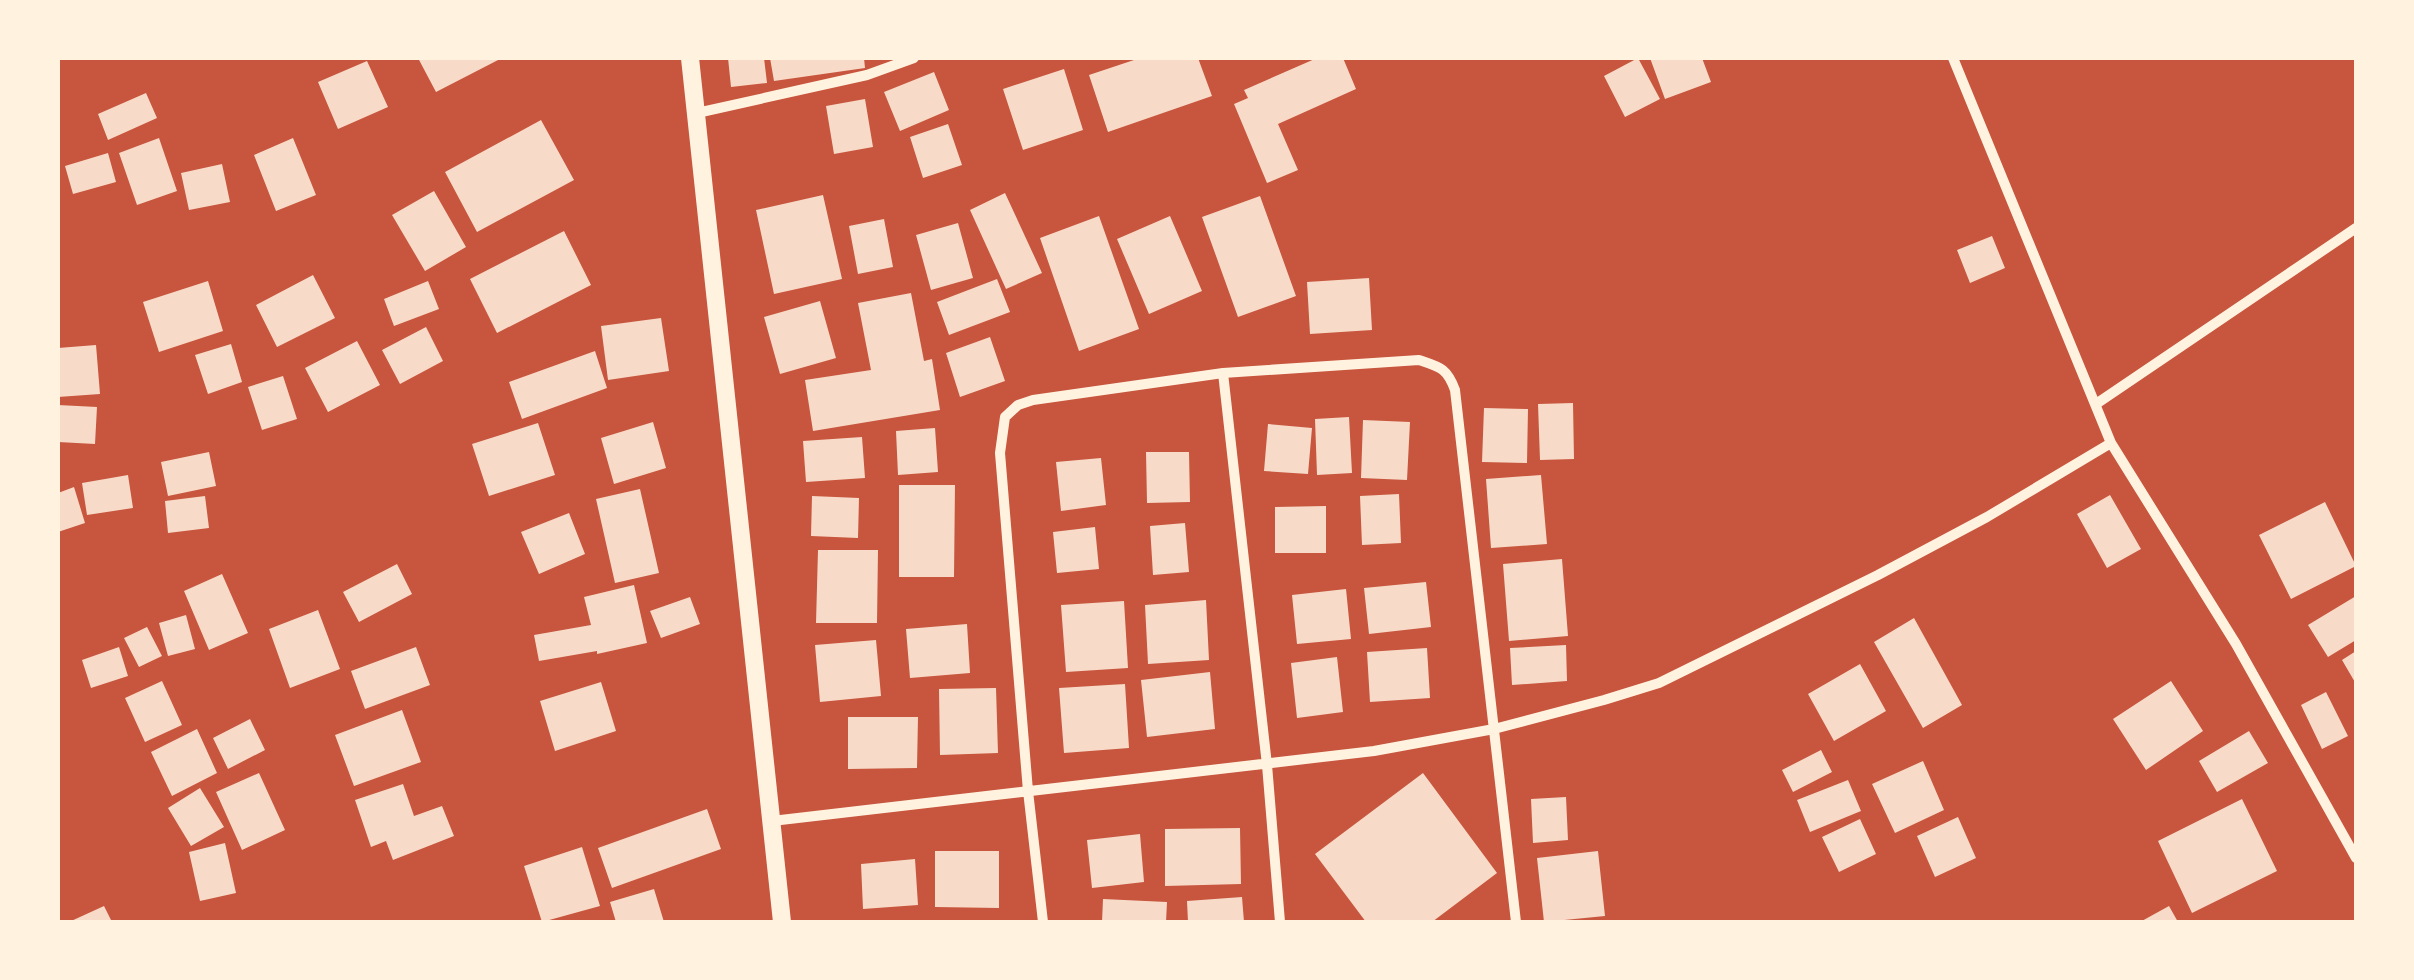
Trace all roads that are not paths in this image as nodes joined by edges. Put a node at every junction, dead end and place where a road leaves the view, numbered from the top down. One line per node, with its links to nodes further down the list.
1 (690, 58): 4 (street)
2 (914, 58): 4 (street)
3 (1953, 58): 7 (street)
4 (697, 113): 12 (street)
5 (2356, 228): 7 (street)
6 (1223, 373): 9 (street); 10 (street); 11 (street)
7 (2096, 404): 8 (street)
8 (2112, 443): 9 (street); 13 (street)
9 (1494, 729): 10 (street); 17 (street)
10 (1266, 765): 11 (street); 16 (street)
11 (1028, 791): 12 (street); 15 (street)
12 (772, 821): 14 (street)
13 (2356, 858)
14 (782, 922)
15 (1042, 922)
16 (1280, 922)
17 (1516, 922)

